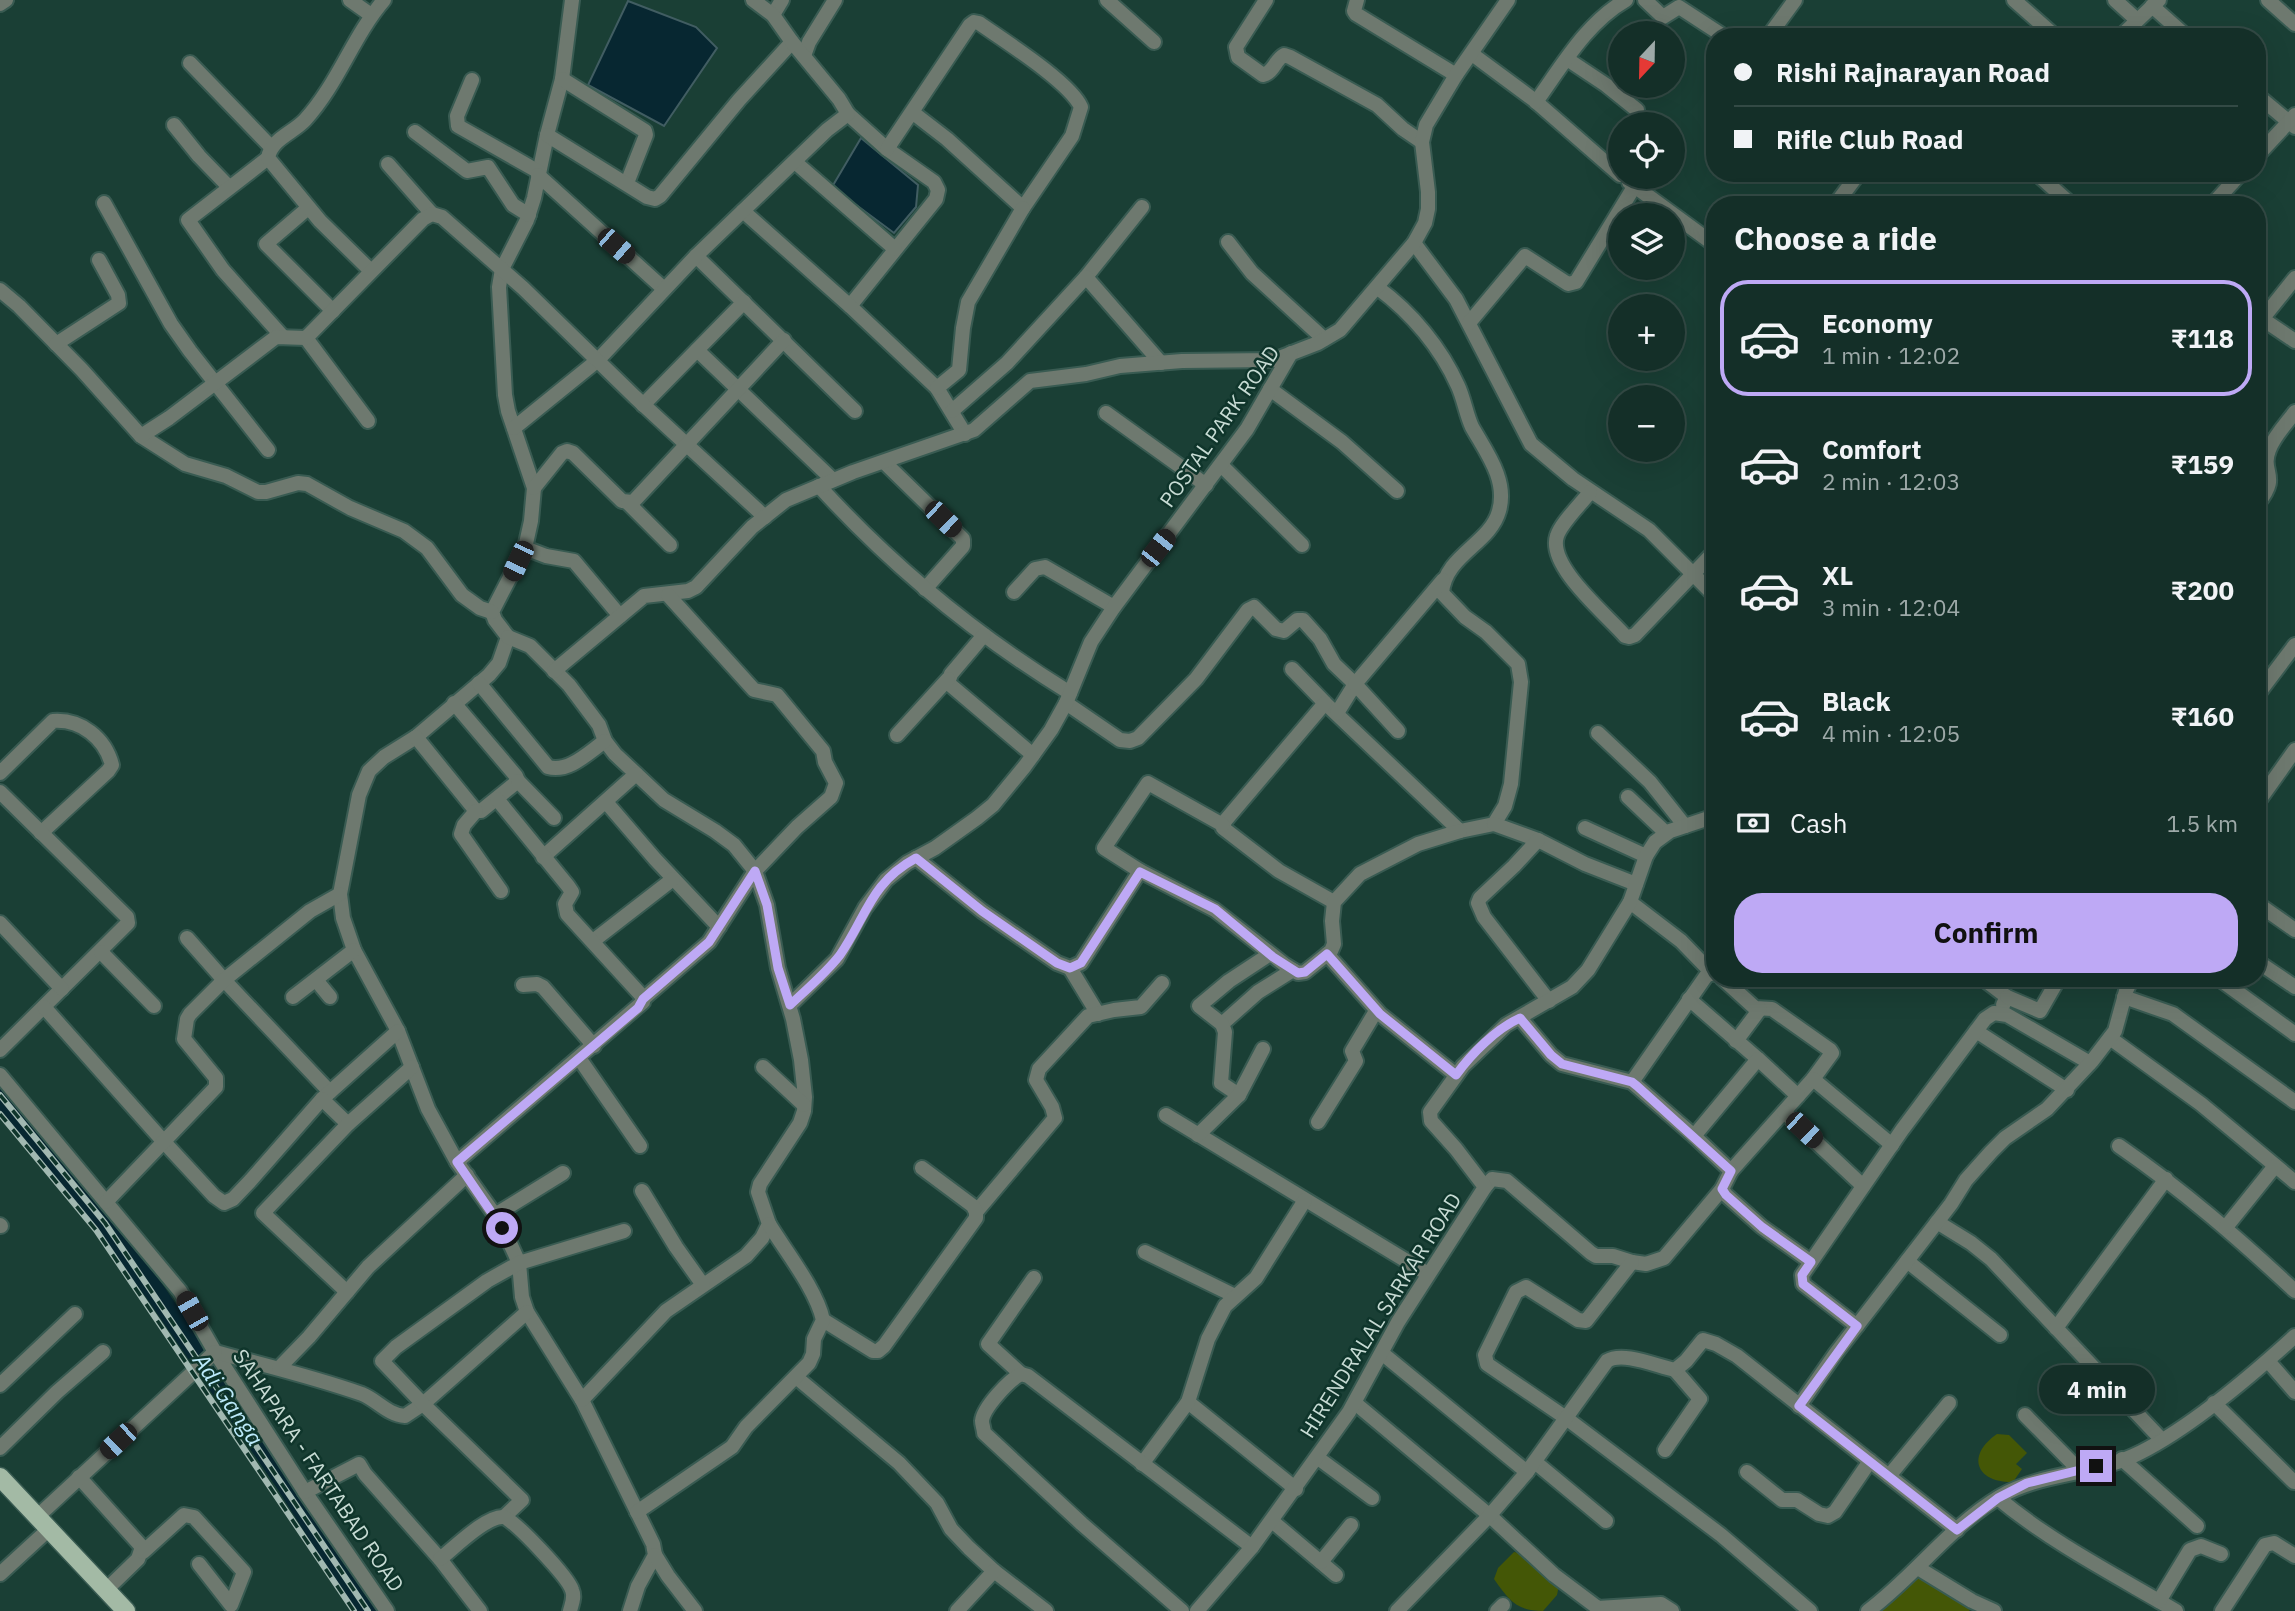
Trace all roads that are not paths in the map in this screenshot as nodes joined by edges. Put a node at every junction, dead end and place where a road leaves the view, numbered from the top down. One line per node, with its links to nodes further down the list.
1 (6, 0): 19 (street)
2 (351, 0): 20 (street)
3 (384, 0): 20 (street)
4 (572, 0): 36 (street)
5 (753, 0): 21 (street)
6 (782, 0): 21 (street)
7 (835, 0): 32 (street)
8 (1107, 0): 30 (street)
9 (1266, 0): 47 (street)
10 (1357, 0): 35 (street)
11 (1626, 0): 33 (street)
12 (1644, 0): 24 (street)
13 (1795, 0): 25 (street)
14 (2014, 0): 26 (street)
15 (2115, 0): 22 (street)
16 (2268, 0): 23 (street)
17 (1503, 2): 31 (street, POSTAL PARK ROAD)
18 (2156, 3): 22 (street); 28 (street)
19 (0, 4)
20 (371, 15): 50 (street)
21 (773, 15): 29 (street)
22 (2137, 20): 27 (street)
23 (2295, 24)
24 (1712, 28)
25 (1775, 28)
26 (2046, 28)
27 (2129, 28)
28 (2179, 28)
29 (792, 42): 32 (street); 57 (street)
30 (1154, 42)
31 (1472, 54): 35 (street, POSTAL PARK ROAD); 38 (street)
32 (804, 56): 42 (street)
33 (1567, 59): 38 (street); 40 (street)
34 (190, 63): 50 (street)
35 (1455, 75): 47 (street, POSTAL PARK ROAD)
36 (562, 79): 46 (street); 57 (street)
37 (472, 80): 54 (street)
38 (1536, 102): 53 (street)
39 (2266, 102): 43 (street)
40 (1637, 110)
41 (912, 112): 49 (street); 66 (street); 66 (street)
42 (848, 114): 49 (street); 51 (street)
43 (2293, 121): 48 (street)
44 (174, 125): 58 (street)
45 (415, 132): 69 (street)
46 (547, 135): 54 (street); 57 (street)
47 (1422, 142): 72 (street, POSTAL PARK ROAD)
48 (2266, 147)
49 (887, 149): 73 (street)
50 (270, 152): 58 (street); 65 (street)
51 (795, 162): 67 (street); 73 (street)
52 (388, 164): 68 (street)
53 (1608, 164)
54 (539, 173): 69 (street); 81 (street)
55 (2046, 182): 61 (street)
56 (2233, 182): 62 (street)
57 (626, 183)
58 (229, 187): 89 (street)
59 (1633, 189): 88 (street)
60 (1637, 189): 70 (street)
61 (2062, 196)
62 (2221, 196)
63 (104, 203): 99 (street)
64 (1142, 207): 78 (street)
65 (309, 208): 77 (street); 86 (street)
66 (1023, 208): 100 (street)
67 (743, 211): 74 (street); 84 (street)
68 (432, 214): 76 (street); 77 (street)
69 (529, 215): 76 (street)
70 (1706, 239)
71 (1228, 242): 91 (street)
72 (1414, 243): 80 (street, POSTAL PARK ROAD); 88 (street)
73 (895, 249): 84 (street)
74 (696, 256): 81 (street); 83 (street)
75 (99, 260): 94 (street)
76 (502, 269): 97 (street); 109 (street)
77 (370, 270): 86 (street)
78 (1086, 277): 98 (street); 105 (street)
79 (2295, 278): 85 (street)
80 (1378, 288): 91 (street, POSTAL PARK ROAD); 132 (street)
81 (664, 289): 97 (street)
82 (0, 290): 94 (street)
83 (744, 302): 92 (street); 95 (street)
84 (850, 306): 100 (street)
85 (2266, 310)
86 (333, 311): 90 (street)
87 (2266, 321): 93 (street)
88 (1469, 323): 124 (street)
89 (282, 336): 90 (street); 99 (street)
90 (306, 338): 108 (street)
91 (1324, 339): 96 (street, POSTAL PARK ROAD)
92 (784, 340): 101 (street); 104 (street)
93 (2295, 341)
94 (56, 344): 112 (street)
95 (697, 350): 101 (street); 103 (street)
96 (1291, 353): 98 (street); 102 (street, POSTAL PARK ROAD)
97 (598, 360): 103 (street); 109 (street)
98 (1161, 363): 111 (street)
99 (216, 383): 112 (street); 114 (street)
100 (937, 388): 105 (street)
101 (737, 389): 113 (street); 119 (street)
102 (1270, 389): 116 (street, POSTAL PARK ROAD); 122 (street)
103 (643, 405): 113 (street)
104 (855, 411)
105 (951, 411): 111 (street)
106 (2295, 412): 110 (street)
107 (1107, 413): 120 (street)
108 (368, 421)
109 (514, 428): 121 (street)
110 (2290, 428): 117 (street)
111 (965, 434): 115 (street)
112 (141, 436): 138 (street)
113 (688, 445): 125 (street); 126 (street)
114 (268, 450)
115 (884, 461): 119 (street); 134 (street)
116 (1221, 465): 120 (street, POSTAL PARK ROAD); 128 (street)
117 (2266, 465)
118 (2266, 465): 123 (street)
119 (826, 483): 126 (street); 134 (street)
120 (1206, 485): 137 (street, POSTAL PARK ROAD)
121 (534, 488): 125 (street); 129 (street)
122 (1396, 491)
123 (2266, 491)
124 (1590, 492): 131 (street); 131 (street)
125 (628, 503): 127 (street)
126 (765, 517): 136 (street)
127 (670, 545)
128 (1302, 545)
129 (525, 548): 138 (street); 139 (street)
130 (1706, 560): 131 (street)
131 (1693, 574): 133 (street)
132 (1443, 580): 148 (street); 170 (street)
133 (1706, 587)
134 (925, 589): 140 (street)
135 (1014, 592): 137 (street)
136 (668, 595): 139 (street); 181 (street)
137 (1114, 607): 149 (street, POSTAL PARK ROAD)
138 (492, 612): 141 (street)
139 (620, 616): 144 (street)
140 (984, 635): 145 (street); 149 (street)
141 (508, 638): 144 (street); 146 (street)
142 (2295, 645): 147 (street)
143 (1292, 669): 151 (street)
144 (554, 671): 156 (street)
145 (948, 679): 154 (street); 158 (street)
146 (479, 683): 150 (street); 156 (street)
147 (2266, 683)
148 (1355, 684): 149 (street); 151 (street); 152 (street)
149 (1068, 698): 158 (street, POSTAL PARK ROAD)
150 (454, 703): 155 (street); 161 (street)
151 (1331, 708): 171 (street); 174 (street)
152 (1398, 731)
153 (1598, 733): 172 (street)
154 (897, 735)
155 (416, 737): 167 (street); 186 (street)
156 (605, 741): 160 (street)
157 (2295, 751): 162 (street)
158 (1033, 755): 180 (street, POSTAL PARK ROAD)
159 (0, 773): 175 (street)
160 (636, 774): 166 (street); 181 (street)
161 (517, 781): 165 (street); 168 (street)
162 (2266, 791)
163 (0, 792): 175 (street)
164 (1628, 797): 176 (street)
165 (497, 799): 167 (street); 179 (street)
166 (606, 802): 179 (street); 183 (street)
167 (476, 811): 185 (street)
168 (554, 818)
169 (1706, 819): 172 (street, HIRENDRALAL SARKAR ROAD)
170 (1494, 824): 174 (street); 177 (street)
171 (1223, 825): 182 (street); 187 (street)
172 (1685, 825): 176 (street, HIRENDRALAL SARKAR ROAD)
173 (1585, 828): 178 (street)
174 (1460, 831): 187 (street)
175 (41, 833): 196 (street)
176 (1667, 833): 178 (street, HIRENDRALAL SARKAR ROAD)
177 (1538, 840): 184 (street); 221 (street)
178 (1646, 856): 184 (street, HIRENDRALAL SARKAR ROAD)
179 (543, 857): 194 (street)
180 (916, 858): 201 (street); 222 (street, POSTAL PARK ROAD)
181 (755, 871): 191 (street); 222 (street)
182 (1140, 872): 197 (street); 201 (street)
183 (673, 879): 191 (street); 194 (street)
184 (1636, 884): 188 (street, HIRENDRALAL SARKAR ROAD)
185 (501, 891)
186 (340, 894): 195 (street); 204 (street)
187 (1334, 902): 198 (street)
188 (1630, 902): 199 (street); 221 (street, HIRENDRALAL SARKAR ROAD)
189 (2266, 910): 192 (street)
190 (0, 923): 214 (street)
191 (719, 927): 219 (street)
192 (2295, 930)
193 (187, 938): 204 (street)
194 (593, 941): 219 (street)
195 (354, 950): 205 (street); 231 (street)
196 (101, 952): 214 (street); 223 (street)
197 (1270, 954): 202 (street); 230 (street)
198 (1327, 954): 202 (street); 226 (street)
199 (1706, 965)
200 (2266, 967): 213 (street)
201 (1070, 968): 228 (street)
202 (1293, 970): 230 (street)
203 (1706, 976): 220 (street)
204 (223, 980): 250 (street); 260 (street)
205 (316, 980): 216 (street); 217 (street)
206 (1162, 983): 228 (street)
207 (523, 985): 236 (street)
208 (1730, 987): 225 (street)
209 (1994, 987): 215 (street)
210 (2054, 987): 215 (street)
211 (2128, 987): 218 (street)
212 (2230, 987): 233 (street)
213 (2295, 987)
214 (62, 989): 224 (street)
215 (2007, 996): 227 (street)
216 (293, 997)
217 (330, 997)
218 (2124, 997): 234 (street); 252 (street)
219 (643, 999): 236 (street)
220 (1689, 999): 235 (street); 247 (street)
221 (1549, 1001): 229 (street, HIRENDRALAL SARKAR ROAD)
222 (790, 1005): 253 (street)
223 (154, 1006)
224 (44, 1007): 238 (street); 260 (street)
225 (1760, 1009): 235 (street); 246 (street)
226 (1376, 1011): 245 (street); 256 (street)
227 (1999, 1013): 232 (street); 241 (street)
228 (1098, 1014): 278 (street)
229 (1520, 1018): 245 (street, HIRENDRALAL SARKAR ROAD); 247 (street)
230 (1222, 1024): 249 (street)
231 (398, 1031): 243 (street); 250 (street)
232 (1976, 1031): 248 (street); 261 (street)
233 (2295, 1034)
234 (2110, 1038): 241 (street); 265 (street)
235 (1736, 1041): 240 (street)
236 (594, 1046): 239 (street)
237 (1263, 1049): 249 (street)
238 (0, 1050)
239 (579, 1059): 262 (street); 264 (street)
240 (1758, 1059): 251 (street); 259 (street)
241 (2090, 1063): 248 (street)
242 (763, 1066): 253 (street)
243 (412, 1067): 257 (street); 264 (street)
244 (0, 1075): 277 (street, SAHAPARA - FARTABAD ROAD)
245 (1456, 1075): 273 (street, HIRENDRALAL SARKAR ROAD)
246 (1813, 1079): 251 (street); 261 (street)
247 (1632, 1082): 259 (street)
248 (2067, 1090): 280 (street)
249 (1239, 1094): 258 (street)
250 (326, 1096): 257 (street); 260 (street)
251 (1798, 1096): 254 (street)
252 (2295, 1102)
253 (804, 1105): 281 (street)
254 (1784, 1112): 267 (street); 272 (street)
255 (1166, 1115): 258 (street)
256 (1318, 1122)
257 (348, 1124): 292 (street)
258 (1198, 1135): 276 (street)
259 (1694, 1136): 267 (street)
260 (164, 1142): 277 (street)
261 (1892, 1145): 272 (street)
262 (640, 1146)
263 (2119, 1146): 270 (street)
264 (457, 1162): 269 (street)
265 (2275, 1166): 271 (street); 282 (street)
266 (922, 1168): 278 (street)
267 (1731, 1171): 274 (street)
268 (563, 1173): 279 (street)
269 (467, 1175): 279 (street); 292 (street)
270 (2166, 1179): 282 (street); 299 (street)
271 (2295, 1182)
272 (1863, 1186): 287 (street)
273 (1485, 1187): 286 (street); 289 (street, HIRENDRALAL SARKAR ROAD)
274 (1722, 1189): 286 (street); 287 (street)
275 (642, 1191): 291 (street)
276 (1305, 1200): 289 (street); 294 (street)
277 (106, 1202): 303 (street, SAHAPARA - FARTABAD ROAD)
278 (976, 1212): 297 (street)
279 (495, 1215): 288 (street)
280 (1937, 1222): 285 (street); 299 (street)
281 (769, 1224): 291 (street); 297 (street)
282 (2226, 1227): 293 (street)
283 (624, 1231): 288 (street)
284 (1145, 1252): 294 (street)
285 (1907, 1261): 298 (street); 300 (street)
286 (1632, 1262): 320 (street)
287 (1811, 1262): 298 (street)
288 (519, 1263): 295 (street); 317 (street)
289 (1428, 1274): 304 (street, HIRENDRALAL SARKAR ROAD)
290 (1034, 1278): 308 (street)
291 (703, 1285): 312 (street)
292 (347, 1292): 306 (street)
293 (2295, 1292)
294 (1234, 1296): 313 (street)
295 (527, 1312): 312 (street); 317 (street)
296 (75, 1314): 310 (street)
297 (823, 1320): 309 (street)
298 (1857, 1326): 318 (street)
299 (2056, 1328): 321 (street)
300 (2000, 1335)
301 (2295, 1336): 305 (street)
302 (103, 1352): 322 (street)
303 (215, 1352): 306 (street); 332 (street); 336 (street, SAHAPARA - FARTABAD ROAD)
304 (1382, 1354): 314 (street, HIRENDRALAL SARKAR ROAD); 328 (street)
305 (2268, 1361): 311 (street); 316 (street)
306 (279, 1368): 317 (street)
307 (1675, 1370): 318 (street); 320 (street); 323 (street)
308 (1021, 1374): 327 (street); 371 (street)
309 (796, 1377): 339 (street); 357 (street)
310 (0, 1385)
311 (2295, 1392)
312 (582, 1400): 339 (street)
313 (1188, 1402): 327 (street); 335 (street)
314 (1354, 1403): 324 (street, HIRENDRALAL SARKAR ROAD); 340 (street)
315 (1949, 1403): 331 (street)
316 (2214, 1403): 321 (street); 334 (street)
317 (423, 1404): 341 (street)
318 (1799, 1406): 326 (street)
319 (2025, 1416): 329 (street)
320 (1566, 1418): 328 (street); 375 (street)
321 (2161, 1439): 325 (street)
322 (0, 1448)
323 (1665, 1450)
324 (1318, 1458): 335 (street, HIRENDRALAL SARKAR ROAD); 337 (street)
325 (2122, 1459): 329 (street); 346 (street)
326 (1870, 1461): 330 (street); 331 (street)
327 (1142, 1464): 348 (street)
328 (1531, 1467): 340 (street); 343 (street)
329 (2080, 1471): 338 (street)
330 (1747, 1472)
331 (1889, 1476): 347 (street)
332 (79, 1477): 344 (street); 349 (street)
333 (0, 1478): 344 (main road)
334 (2294, 1482)
335 (1296, 1489): 342 (street, HIRENDRALAL SARKAR ROAD)
336 (305, 1492): 353 (street); 364 (street, SAHAPARA - FARTABAD ROAD)
337 (1372, 1498)
338 (1998, 1498): 347 (street); 361 (street)
339 (638, 1512): 351 (street)
340 (1489, 1515): 373 (street); 374 (street)
341 (504, 1517): 353 (street); 366 (street)
342 (1272, 1521): 348 (street, HIRENDRALAL SARKAR ROAD); 354 (street)
343 (1606, 1521)
344 (43, 1523): 358 (street); 360 (main road)
345 (1351, 1525): 354 (street)
346 (2197, 1526)
347 (1957, 1530): 356 (street)
348 (1252, 1547): 372 (street, HIRENDRALAL SARKAR ROAD)
349 (143, 1552): 355 (street); 360 (street)
350 (2221, 1554): 361 (street)
351 (655, 1555): 367 (street); 368 (street)
352 (2295, 1556): 378 (street)
353 (440, 1559): 365 (street)
354 (1321, 1562): 359 (street)
355 (199, 1564)
356 (1918, 1568): 362 (street); 376 (street)
357 (994, 1572): 369 (street); 370 (street)
358 (0, 1574)
359 (1336, 1575)
360 (106, 1590): 363 (main road)
361 (2155, 1604): 377 (street)
362 (1988, 1610)
363 (126, 1611)
364 (387, 1611)
365 (480, 1611)
366 (570, 1611)
367 (630, 1611)
368 (695, 1611)
369 (957, 1611)
370 (1046, 1611)
371 (1182, 1611)
372 (1197, 1611)
373 (1397, 1611)
374 (1672, 1611)
375 (1810, 1611)
376 (1868, 1611)
377 (2176, 1611)
378 (2222, 1611)

